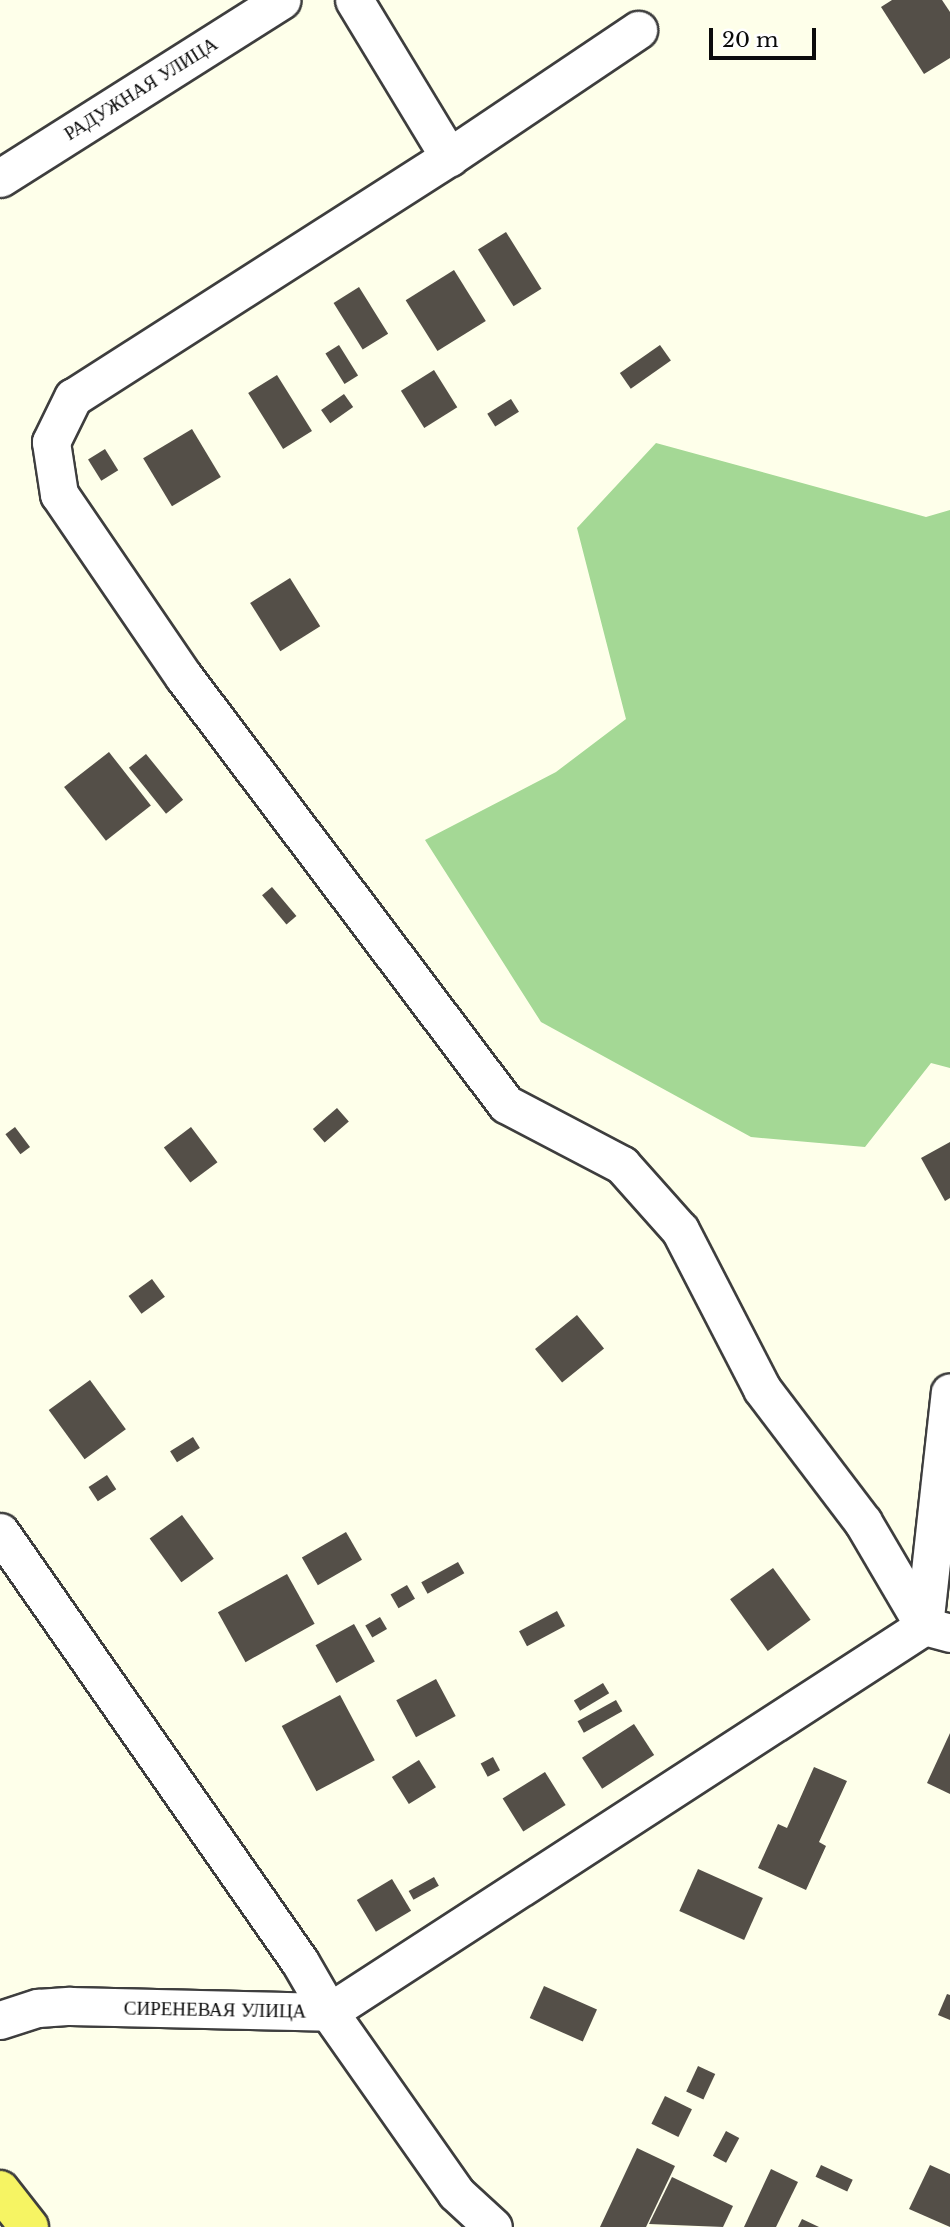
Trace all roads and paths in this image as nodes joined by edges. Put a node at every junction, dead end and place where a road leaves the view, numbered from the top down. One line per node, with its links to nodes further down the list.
1 (282, 0): 5 (street, РАДУЖНАЯ УЛИЦА)
2 (354, 0): 4 (street)
3 (638, 30): 4 (street)
4 (449, 156): 8 (street)
5 (0, 178)
6 (950, 1392): 8 (street)
7 (0, 1532): 9 (street)
8 (937, 1630): 9 (street)
9 (329, 2012): 10 (street, СИРЕНЕВАЯ УЛИЦА); 13 (street, СИРЕНЕВАЯ УЛИЦА)
10 (0, 2021)
11 (0, 2190): 12 (main road)
12 (29, 2227)
13 (493, 2227)

